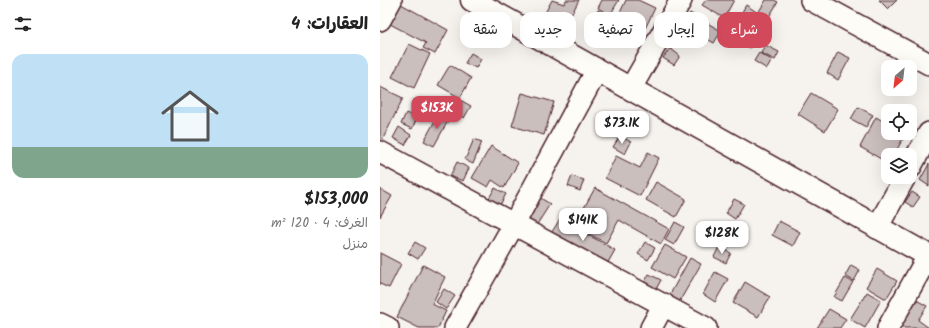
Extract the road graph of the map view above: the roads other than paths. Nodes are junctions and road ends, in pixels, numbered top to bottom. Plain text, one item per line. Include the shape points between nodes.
1 (391, 0) edge
2 (472, 0) edge
3 (681, 0) edge
4 (811, 0) edge
5 (380, 20) edge
6 (929, 64) edge
7 (597, 70) junction
8 (631, 88) junction
9 (929, 133) edge
10 (380, 152) edge
11 (917, 155) edge
12 (901, 184) edge
13 (514, 224) junction
14 (877, 228) junction
15 (928, 256) edge
16 (664, 304) junction
17 (380, 324) edge
18 (388, 328) edge
19 (455, 328) edge
20 (651, 328) edge
21 (706, 328) edge
22 (888, 328) edge

1 - 5 street
2 - 7 street
3 - 8 street
4 - 6 street
7 - 8 street
7 - 13 street
8 - 14 street
9 - 11 street
10 - 13 street
12 - 14 street
13 - 16 street
13 - 19 street
14 - 15 street
15 - 22 street
16 - 20 street
16 - 21 street
17 - 18 street

